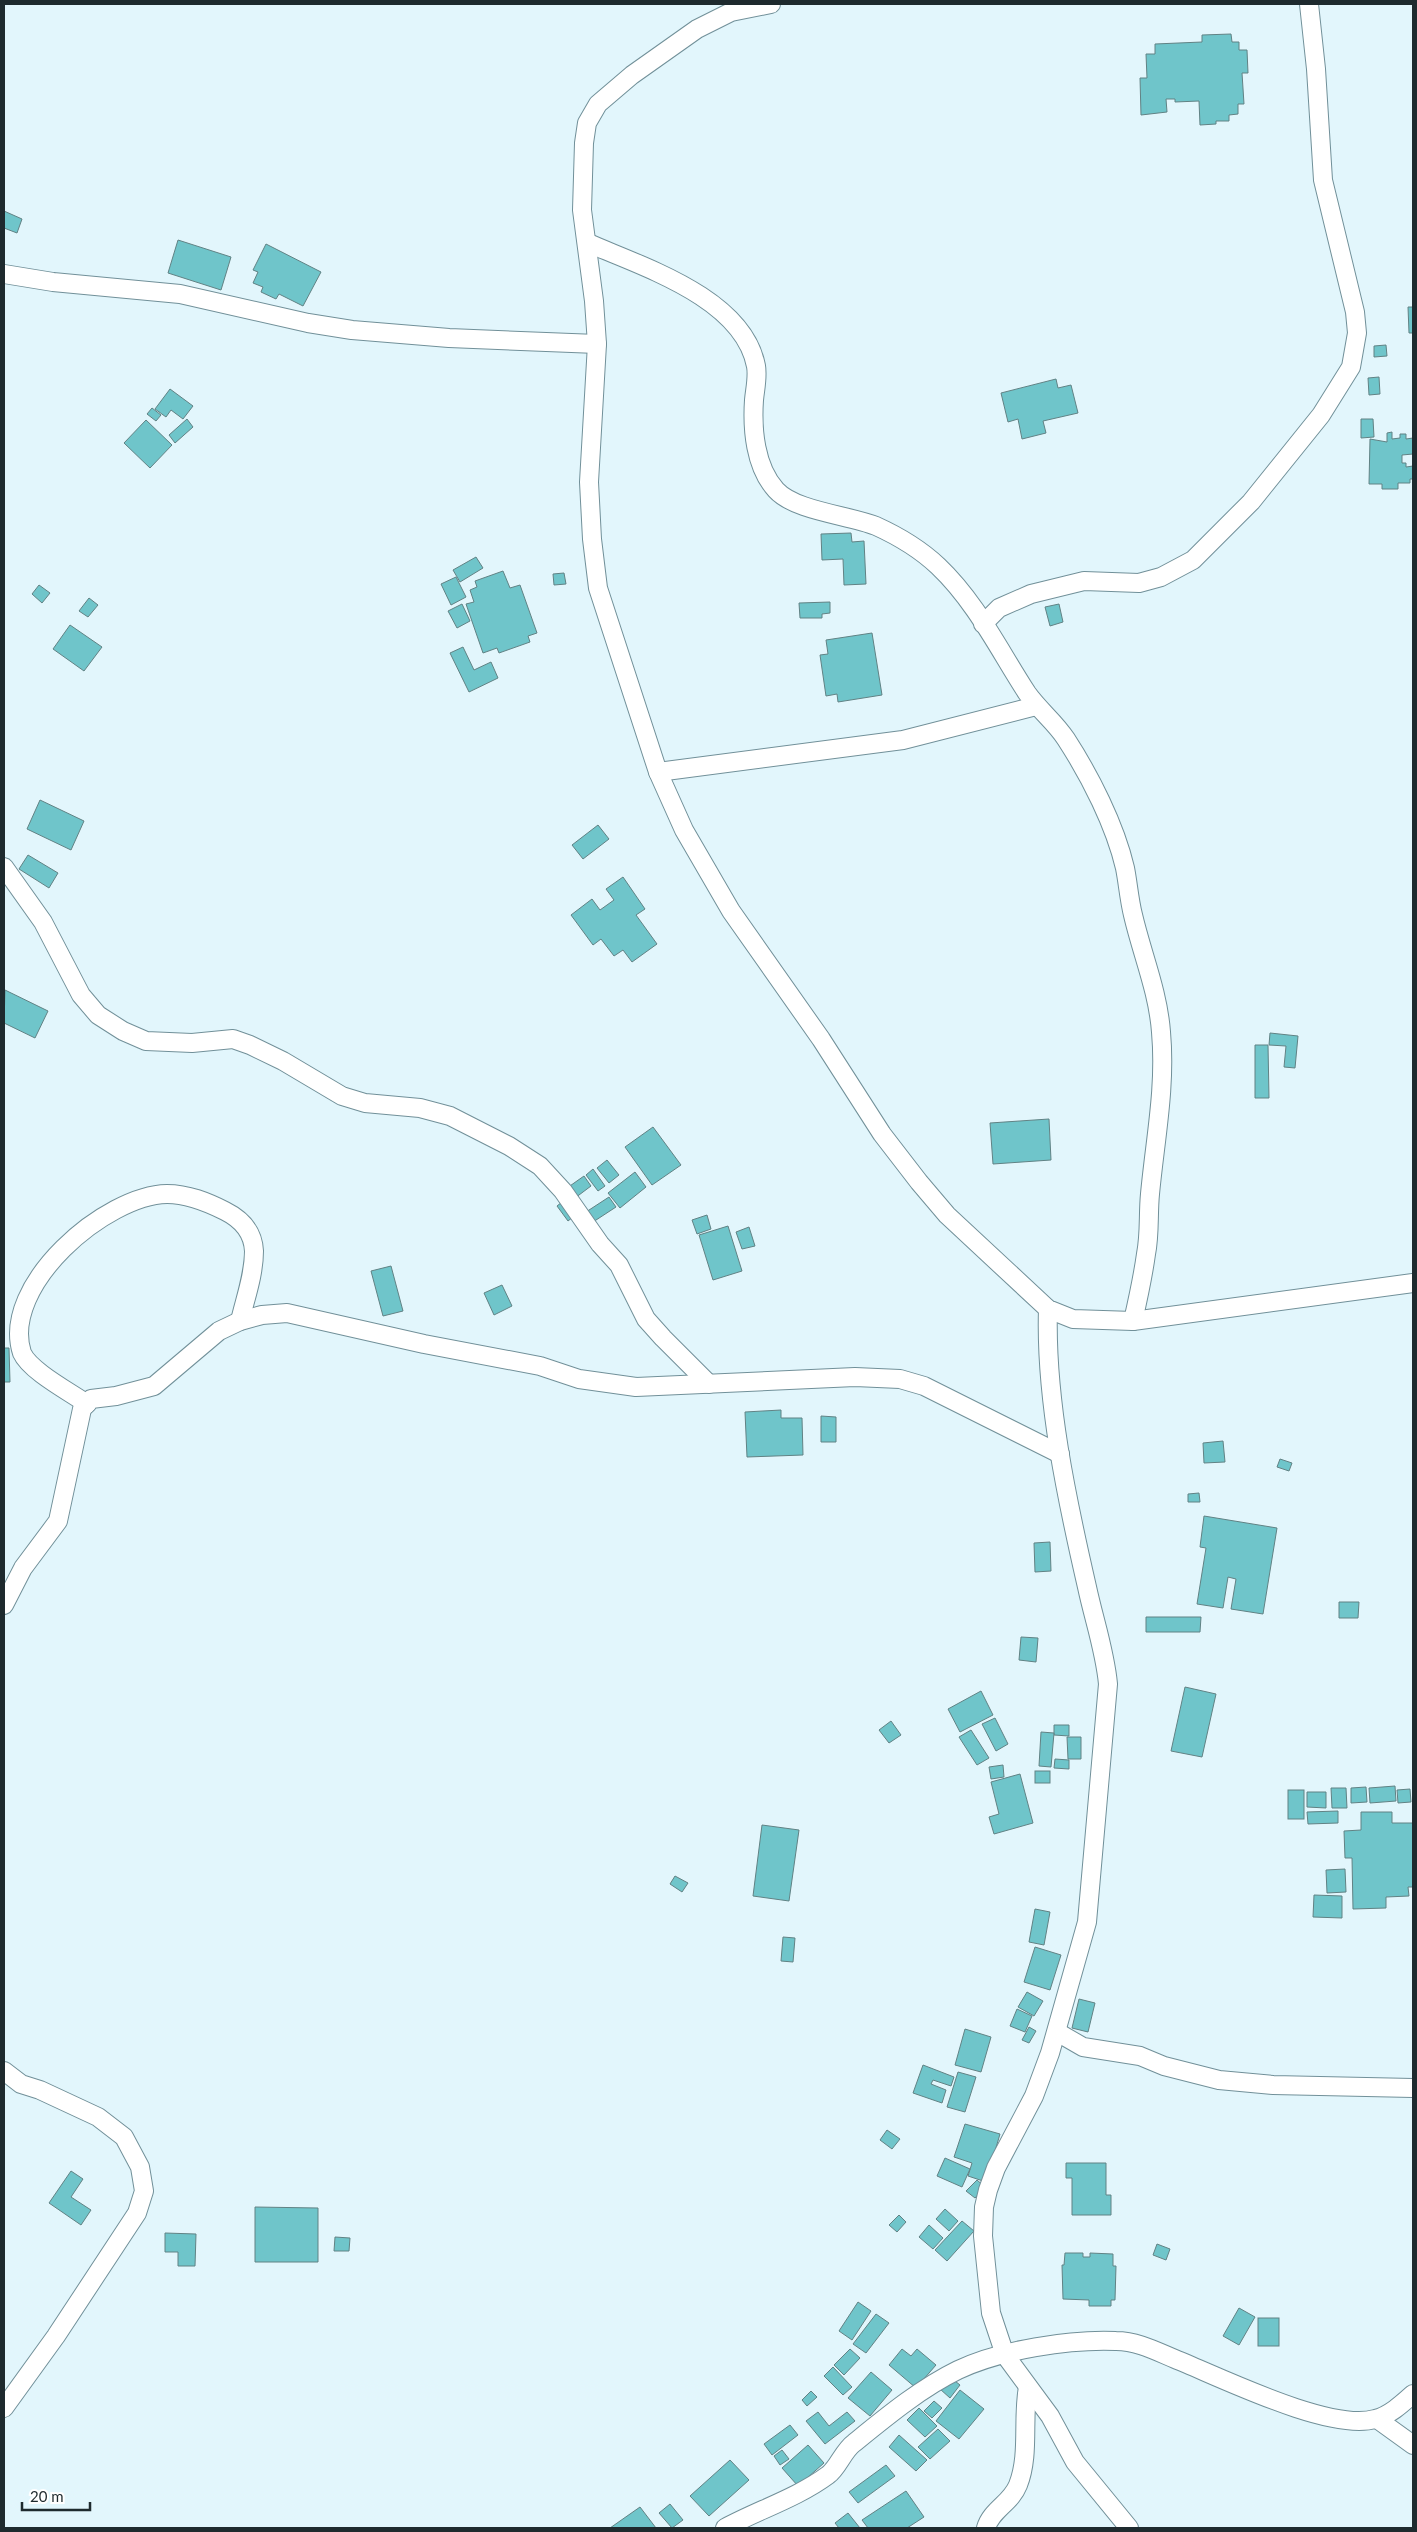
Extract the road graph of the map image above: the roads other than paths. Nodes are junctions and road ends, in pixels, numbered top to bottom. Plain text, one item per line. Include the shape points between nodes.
1 (765, 4) edge
2 (1309, 4) edge
3 (588, 243) junction
4 (4, 274) edge
5 (596, 344) junction
6 (983, 624) junction
7 (1036, 706) junction
8 (658, 772) junction
9 (4, 867) edge
10 (1413, 1283) edge
11 (1048, 1309) junction
12 (1133, 1320) junction
13 (240, 1321) junction
14 (709, 1384) junction
15 (87, 1404) junction
16 (1060, 1454) junction
17 (4, 1605) edge
18 (1058, 2032) junction
19 (4, 2071) edge
20 (1413, 2088) edge
21 (1005, 2356) junction
22 (1028, 2387) junction
23 (1413, 2394) edge
24 (4, 2408) edge
25 (1377, 2419) junction
26 (1413, 2444) edge
27 (725, 2528) edge
28 (986, 2528) edge
29 (1129, 2528) edge

1 - 3 street via 731,12 697,29 632,75 598,104 587,123 584,143 582,210
2 - 6 street via 1323,180 1355,312 1357,333 1351,368 1321,415 1251,502 1193,560 1161,577 1139,583 1084,581 1031,594 998,608
3 - 5 street
3 - 6 street via 666,276 702,296 739,332 756,368 757,448 767,477 776,490 794,504 876,526 926,555 958,587
4 - 5 street via 180,294 352,330
5 - 8 street via 589,482 598,588
6 - 7 street
7 - 8 street via 903,740
7 - 12 street via 1065,737 1100,802 1117,842 1161,1029 1163,1066 1147,1252
8 - 11 street via 684,830 731,912 821,1039 882,1134 947,1215
9 - 14 street via 43,922 81,994 98,1015 123,1031 146,1041 192,1043 233,1039 283,1061 342,1096 365,1103 420,1108 450,1116 540,1166 563,1191 622,1270 646,1319
10 - 12 street
11 - 12 street via 1074,1319
11 - 16 street via 1047,1339
13 - 14 street via 262,1314 287,1313 540,1366 579,1379 636,1388
13 - 15 street via 219,1331 154,1386 91,1399
13 - 15 street via 254,1250 248,1229 235,1216 202,1199 167,1194 112,1209 60,1247 34,1276 18,1313 18,1340 22,1354 33,1366
14 - 16 street via 855,1377 907,1380
15 - 17 street via 82,1409 78,1425 58,1521 22,1568
16 - 18 street via 1108,1684 1086,1922
18 - 20 street via 1083,2047 1140,2056 1164,2066 1219,2080 1273,2085
18 - 21 street via 1034,2096 996,2168 984,2207 986,2280 991,2313
19 - 24 street via 21,2084 98,2117 124,2137 140,2167 144,2191 137,2213
21 - 22 street
21 - 25 street via 1068,2343 1135,2342 1308,2413 1347,2421
21 - 27 street via 949,2375 851,2445 831,2473 815,2484
22 - 28 street via 1019,2483 1010,2499 993,2514
22 - 29 street via 1050,2416 1075,2462
23 - 25 street
25 - 26 street

